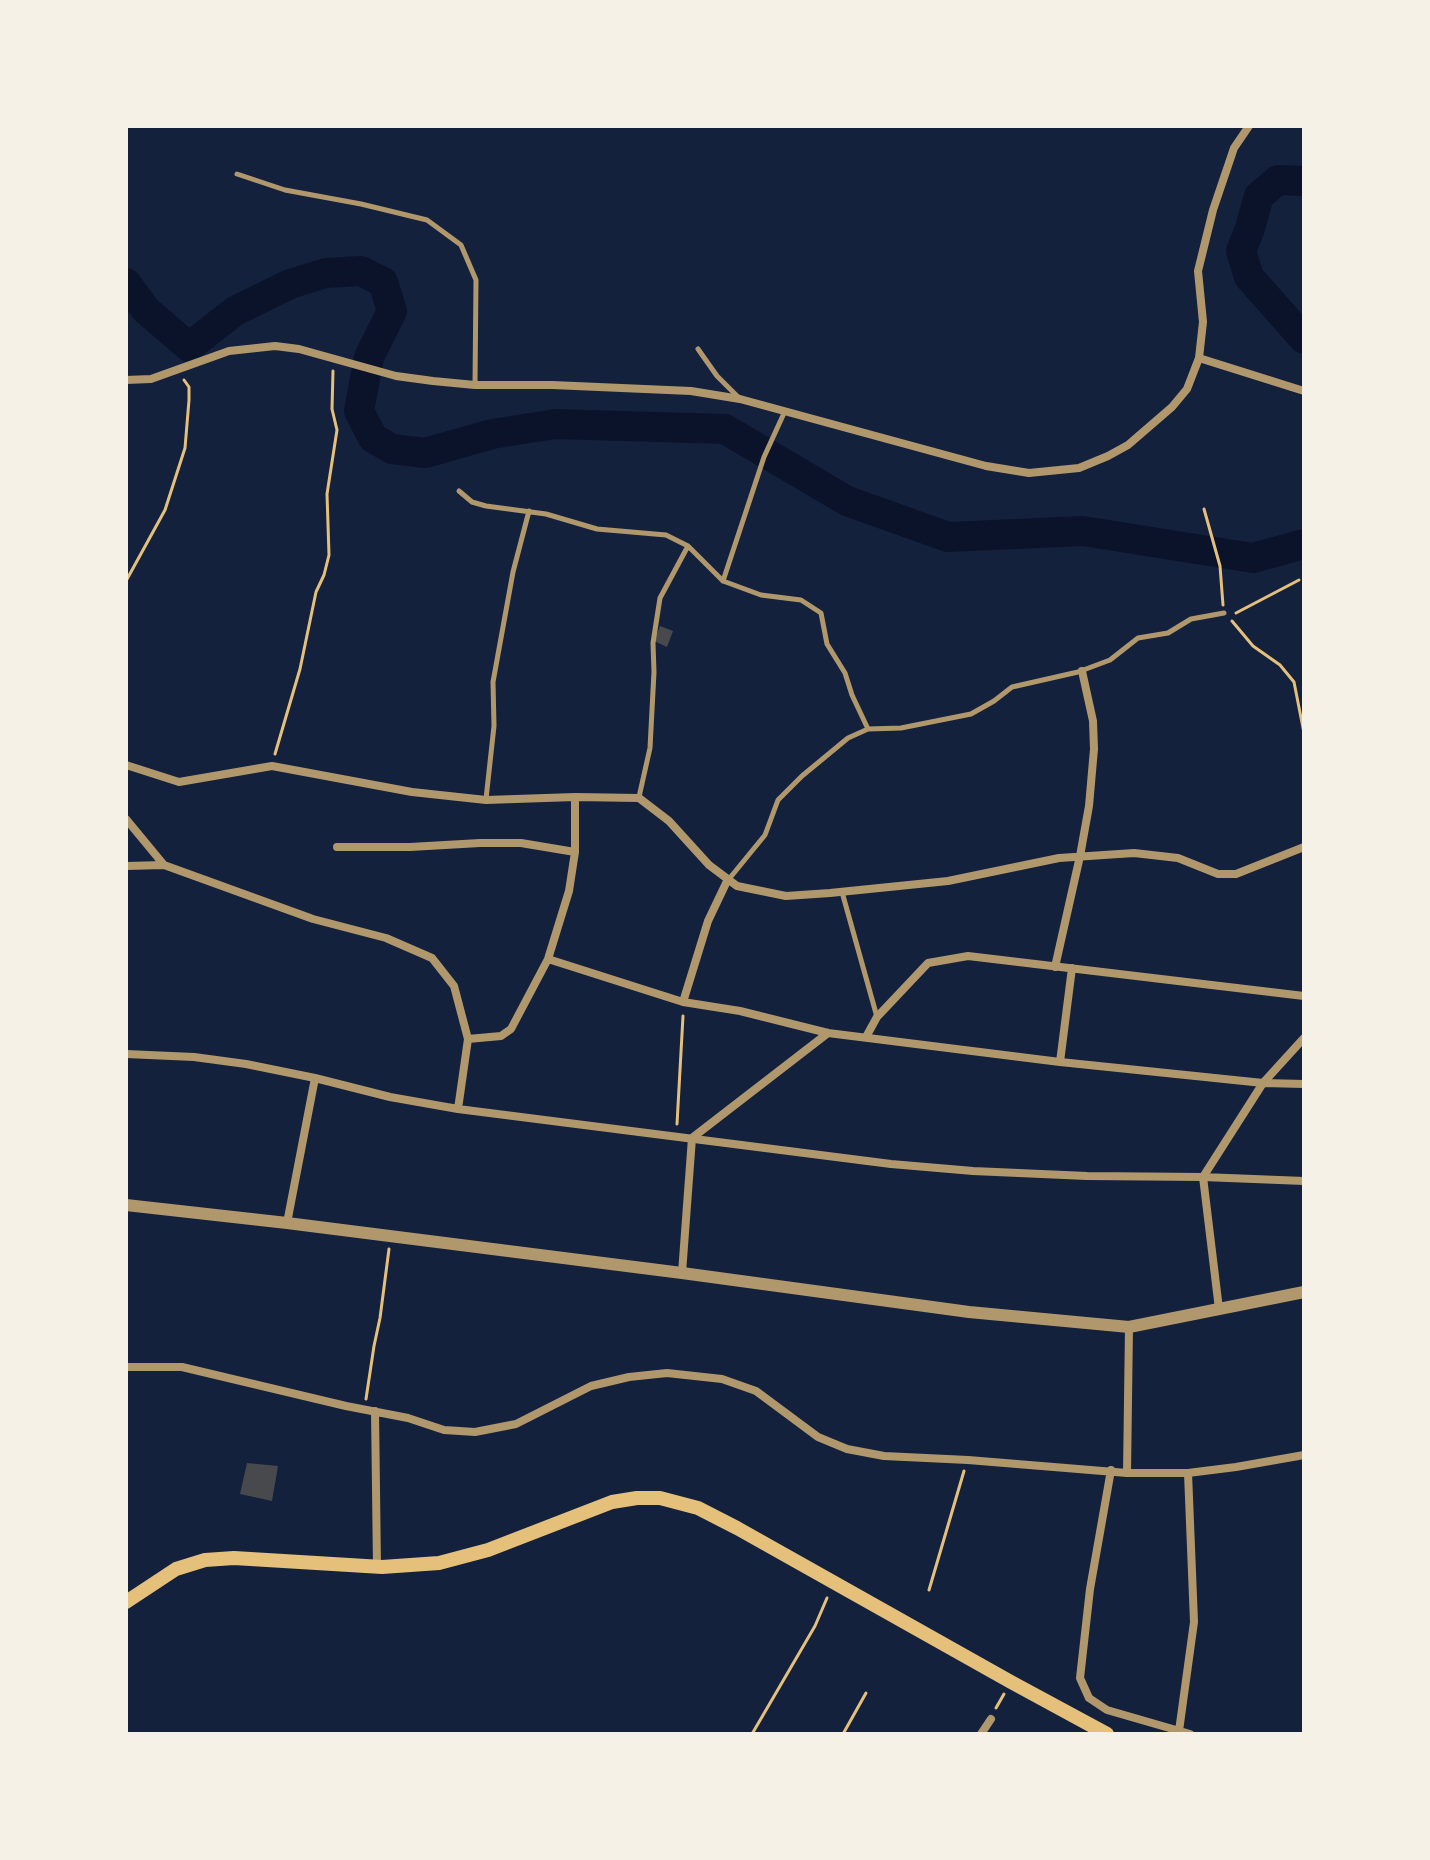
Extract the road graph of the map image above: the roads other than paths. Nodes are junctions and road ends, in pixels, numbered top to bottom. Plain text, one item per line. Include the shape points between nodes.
1 (1249, 126) edge
2 (237, 174) dead end
3 (698, 349) dead end
4 (1199, 358) junction
5 (126, 380) edge
6 (475, 385) junction
7 (1304, 391) edge
8 (740, 399) junction
9 (783, 414) junction
10 (459, 491) dead end
11 (529, 511) junction
12 (688, 546) junction
13 (723, 581) junction
14 (1224, 613) road end
15 (1082, 671) junction
16 (868, 729) junction
17 (126, 765) edge
18 (575, 797) junction
19 (639, 798) junction
20 (486, 800) junction
21 (126, 819) edge
22 (337, 847) dead end
23 (1301, 849) edge
24 (575, 852) junction
25 (1080, 856) junction
26 (164, 865) junction
27 (126, 866) edge
28 (728, 879) junction
29 (842, 892) junction
30 (548, 959) junction
31 (1055, 967) junction
32 (1072, 968) junction
33 (1304, 996) edge
34 (683, 1002) junction
35 (877, 1017) junction
36 (828, 1033) junction
37 (866, 1037) junction
38 (1304, 1038) edge
39 (468, 1039) junction
40 (126, 1054) edge
41 (1060, 1062) junction
42 (315, 1078) junction
43 (1263, 1083) junction
44 (1304, 1084) edge
45 (458, 1109) junction
46 (692, 1138) junction
47 (1203, 1177) junction
48 (1304, 1181) edge
49 (126, 1205) edge
50 (287, 1223) junction
51 (682, 1273) junction
52 (1304, 1292) edge
53 (1219, 1309) junction
54 (1129, 1327) junction
55 (126, 1367) edge
56 (375, 1411) junction
57 (1304, 1455) edge
58 (1111, 1470) junction
59 (1127, 1473) junction
60 (1188, 1473) junction
61 (377, 1567) junction
62 (126, 1602) edge
63 (991, 1719) road end
64 (1179, 1731) junction
65 (981, 1734) edge
66 (1107, 1734) edge
67 (1190, 1734) edge

1 - 4 street via 1234,148 1198,271 1203,322
2 - 6 lane via 285,190 427,220 461,245 476,280
3 - 8 lane
4 - 7 street
4 - 9 street via 1187,389 1172,407 1128,445 1079,468 1029,473 986,466
5 - 6 street via 151,379 229,351 275,346 396,376
6 - 8 street via 691,391
8 - 9 street
9 - 13 lane
10 - 11 lane via 486,506
11 - 12 lane via 597,529 666,535
11 - 20 lane via 493,682
12 - 13 lane
12 - 19 lane via 660,598 650,748
13 - 16 lane via 761,595 801,600 821,613 827,644
14 - 15 lane via 1138,638 1110,660
15 - 16 lane via 1012,687 971,714
15 - 25 street via 1094,749
16 - 28 lane via 848,738 778,800 765,835
17 - 20 street via 179,782 272,766
18 - 19 street
18 - 20 street
18 - 24 street
19 - 28 street
21 - 26 street
22 - 24 street via 521,843
23 - 25 street via 1236,874 1218,874 1178,858 1134,853
24 - 30 street
25 - 29 street via 948,881
25 - 31 street
26 - 27 street
26 - 39 street via 432,958 454,986
28 - 29 street via 737,886 786,896
28 - 34 street via 708,921
29 - 35 lane
30 - 34 street
30 - 39 street via 511,1029 501,1036
31 - 32 street
31 - 35 street via 968,956 928,963
32 - 33 street
32 - 41 street
34 - 36 street
35 - 37 street
36 - 37 street
36 - 46 street
37 - 41 street
38 - 43 street
39 - 45 street
40 - 42 street via 194,1057
41 - 43 street
42 - 45 street
42 - 50 street
43 - 44 street
43 - 47 street
45 - 46 street
46 - 47 street via 973,1171
46 - 51 street
47 - 48 street
47 - 53 street
49 - 50 street
50 - 51 street
51 - 54 street via 969,1312
52 - 53 street
53 - 54 street
54 - 59 street
55 - 56 street via 182,1367
56 - 58 street via 444,1430 475,1432 516,1424 591,1386 667,1373 722,1379 756,1391 818,1437 847,1449 884,1456
56 - 61 street
57 - 60 street
58 - 59 street
58 - 64 street via 1080,1678 1089,1698 1107,1710
59 - 60 street
60 - 64 street via 1194,1622
61 - 62 main road via 205,1560 176,1569
61 - 66 main road via 460,1558 612,1502 673,1500 698,1508
63 - 65 street
64 - 67 street

